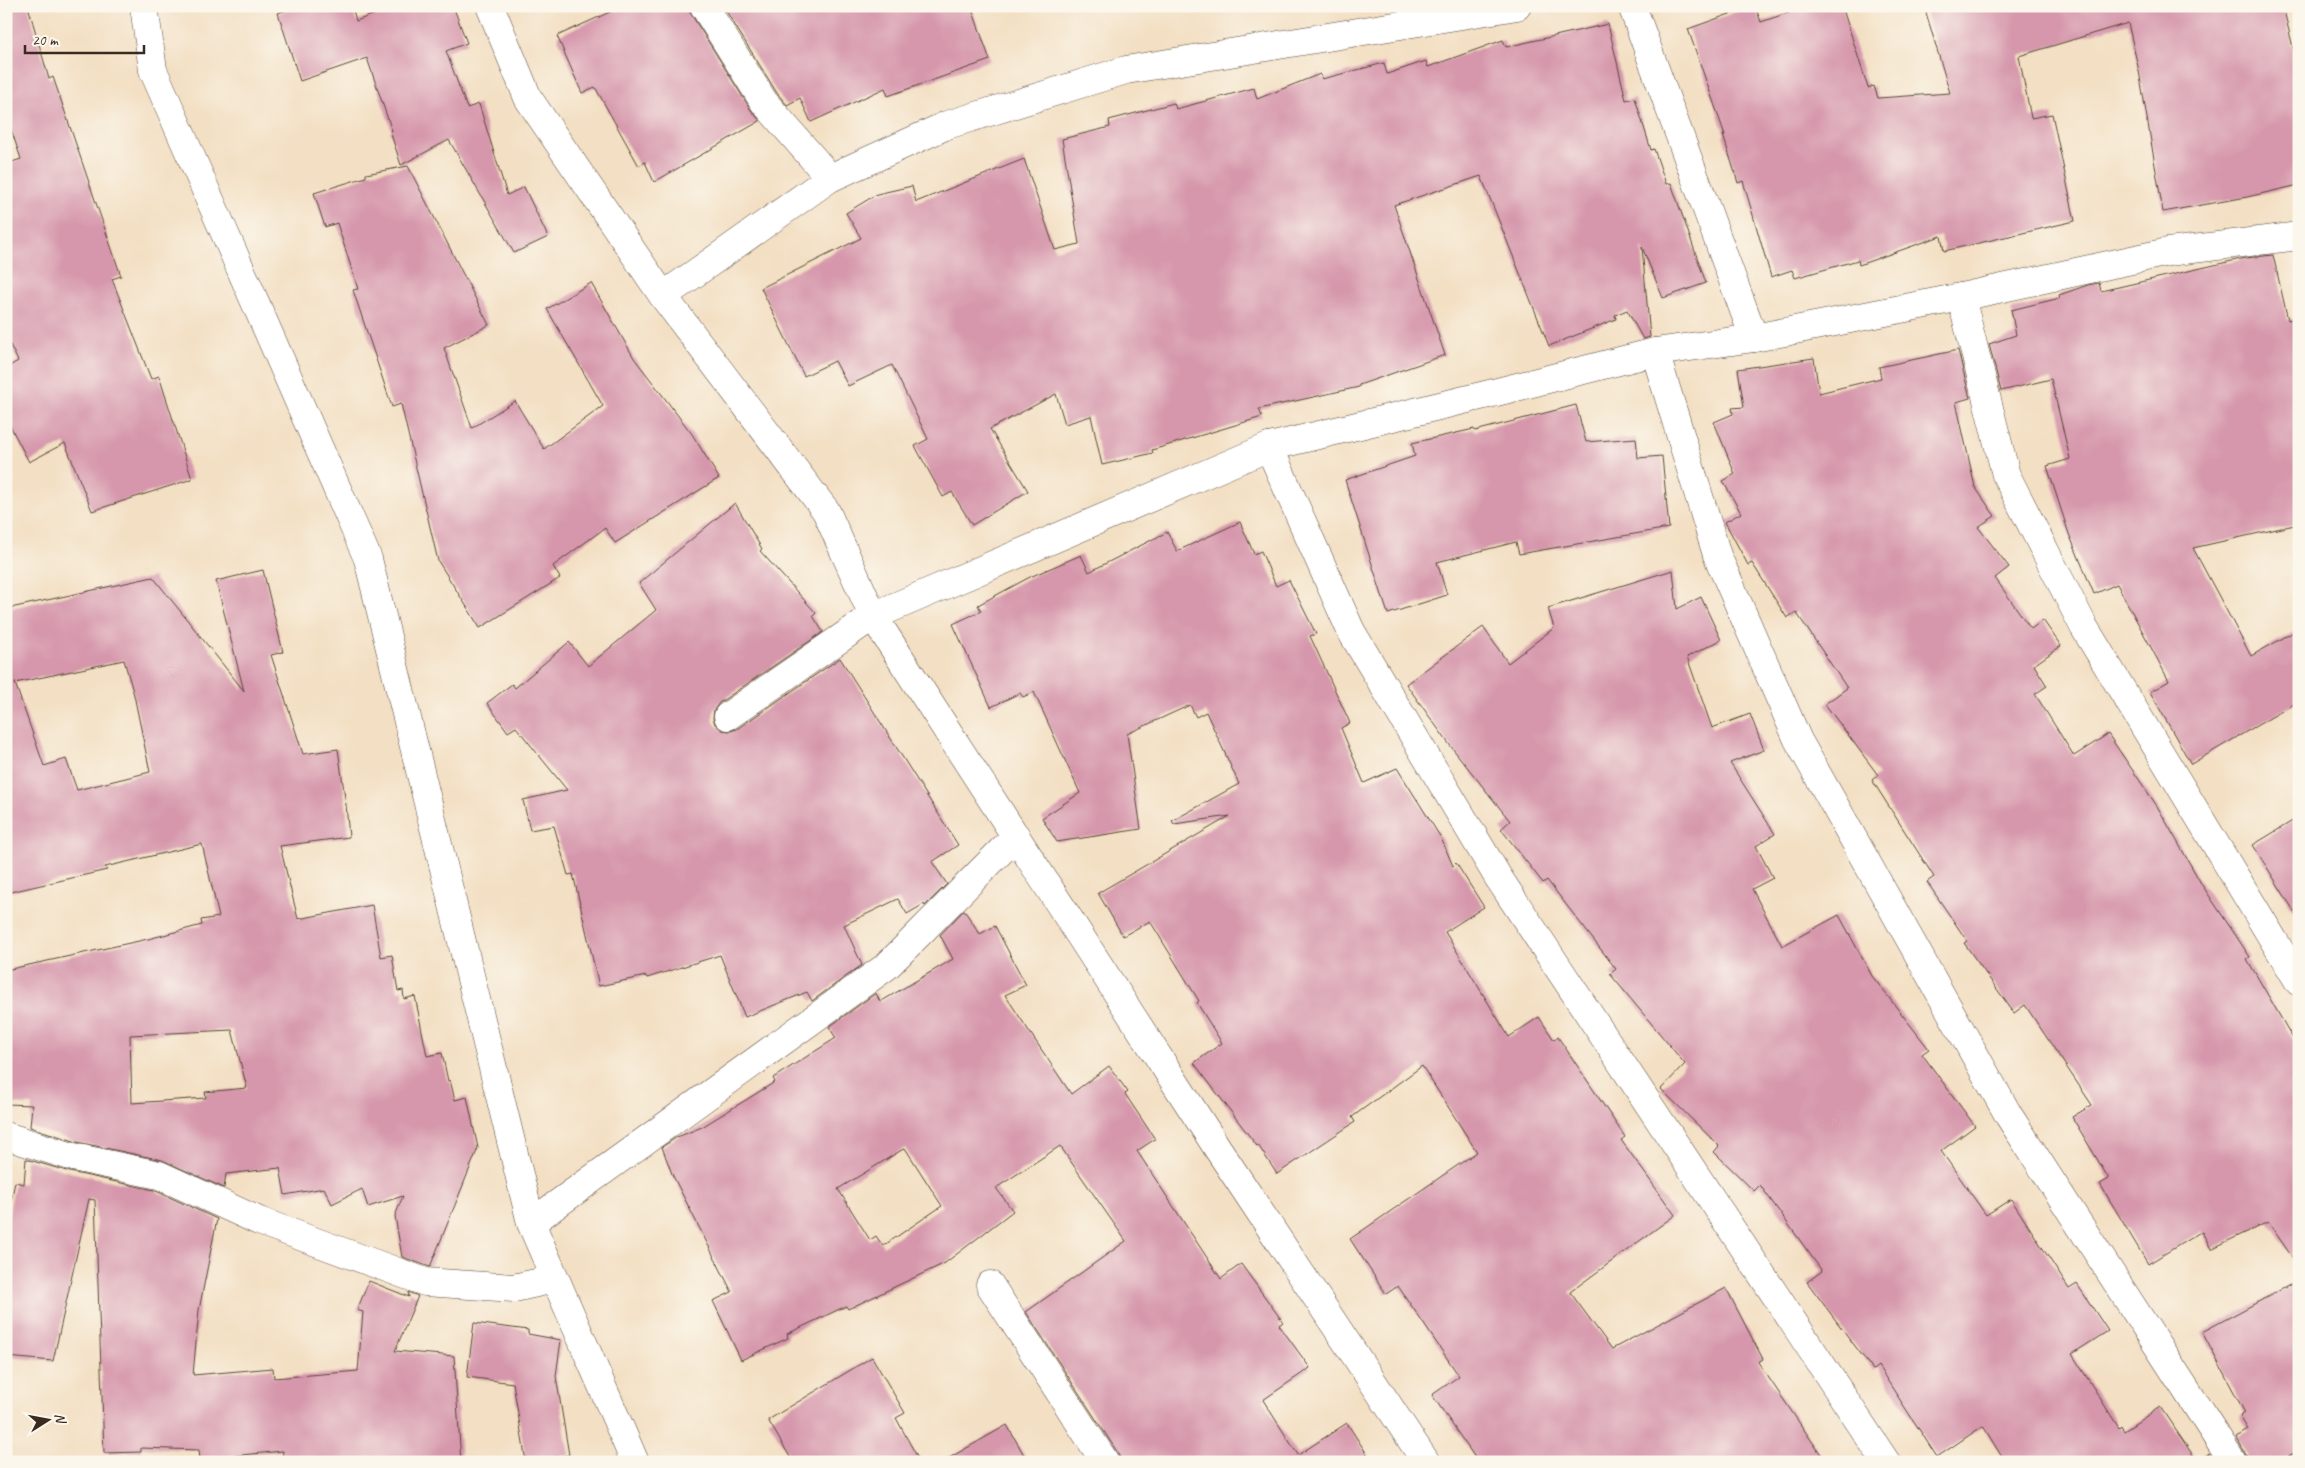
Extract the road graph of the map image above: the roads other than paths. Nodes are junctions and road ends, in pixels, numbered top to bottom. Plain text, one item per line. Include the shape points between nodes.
1 (144, 6) edge
2 (490, 6) edge
3 (704, 6) edge
4 (1517, 6) edge
5 (1632, 6) edge
6 (830, 178) junction
7 (2299, 236) edge
8 (663, 296) junction
9 (1961, 298) junction
10 (1754, 338) junction
11 (1655, 352) junction
12 (1269, 447) junction
13 (873, 616) junction
14 (728, 716) dead end
15 (1016, 836) junction
16 (2299, 982) edge
17 (6, 1136) edge
18 (531, 1223) junction
19 (554, 1279) junction
20 (990, 1285) dead end
21 (635, 1462) edge
22 (1104, 1462) edge
23 (1426, 1462) edge
24 (1886, 1462) edge
25 (2232, 1462) edge

1 - 18 street via 154,70 368,559
2 - 8 street via 528,98
3 - 6 street via 764,102
4 - 6 street via 1126,70 947,125
5 - 10 street
6 - 8 street
7 - 9 street via 2168,252
8 - 13 street via 826,511
9 - 10 street
9 - 16 street via 2006,475 2084,627
10 - 11 street
11 - 12 street
11 - 25 street via 1717,555 1798,740 2009,1116
12 - 13 street
12 - 24 street via 1351,631 1498,877
13 - 14 street
13 - 15 street
15 - 18 street via 888,966
15 - 23 street via 1218,1149
17 - 19 street via 73,1157 159,1176 259,1221 425,1282 514,1288
18 - 19 street
19 - 21 street
20 - 22 street

